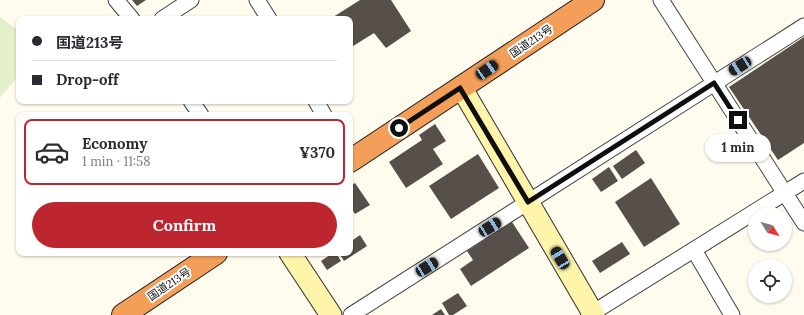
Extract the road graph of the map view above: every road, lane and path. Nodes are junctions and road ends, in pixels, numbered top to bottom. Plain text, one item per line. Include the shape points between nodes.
1 (116, 0) edge
2 (191, 0) edge
3 (257, 0) edge
4 (593, 0) edge
5 (661, 0) edge
6 (129, 16) edge
7 (167, 16) edge
8 (267, 16) edge
9 (804, 26) edge
10 (714, 83) junction
11 (460, 88) junction
12 (353, 159) edge
13 (804, 181) edge
14 (785, 194) junction
15 (528, 202) junction
16 (804, 223) edge
17 (694, 250) junction
18 (212, 256) edge
19 (292, 256) edge
20 (592, 314) edge
21 (123, 315) edge
22 (331, 315) edge
23 (351, 315) edge
24 (732, 315) edge

1 - 6 street
2 - 7 street
3 - 8 street
4 - 11 highway, 国道213号
5 - 10 street
9 - 10 street
10 - 14 street
10 - 15 street
11 - 12 highway, 国道213号
11 - 15 street
13 - 14 street
14 - 16 street
14 - 17 street
15 - 20 street
15 - 23 street
17 - 20 street
17 - 24 street
18 - 21 highway, 国道213号
19 - 22 street

